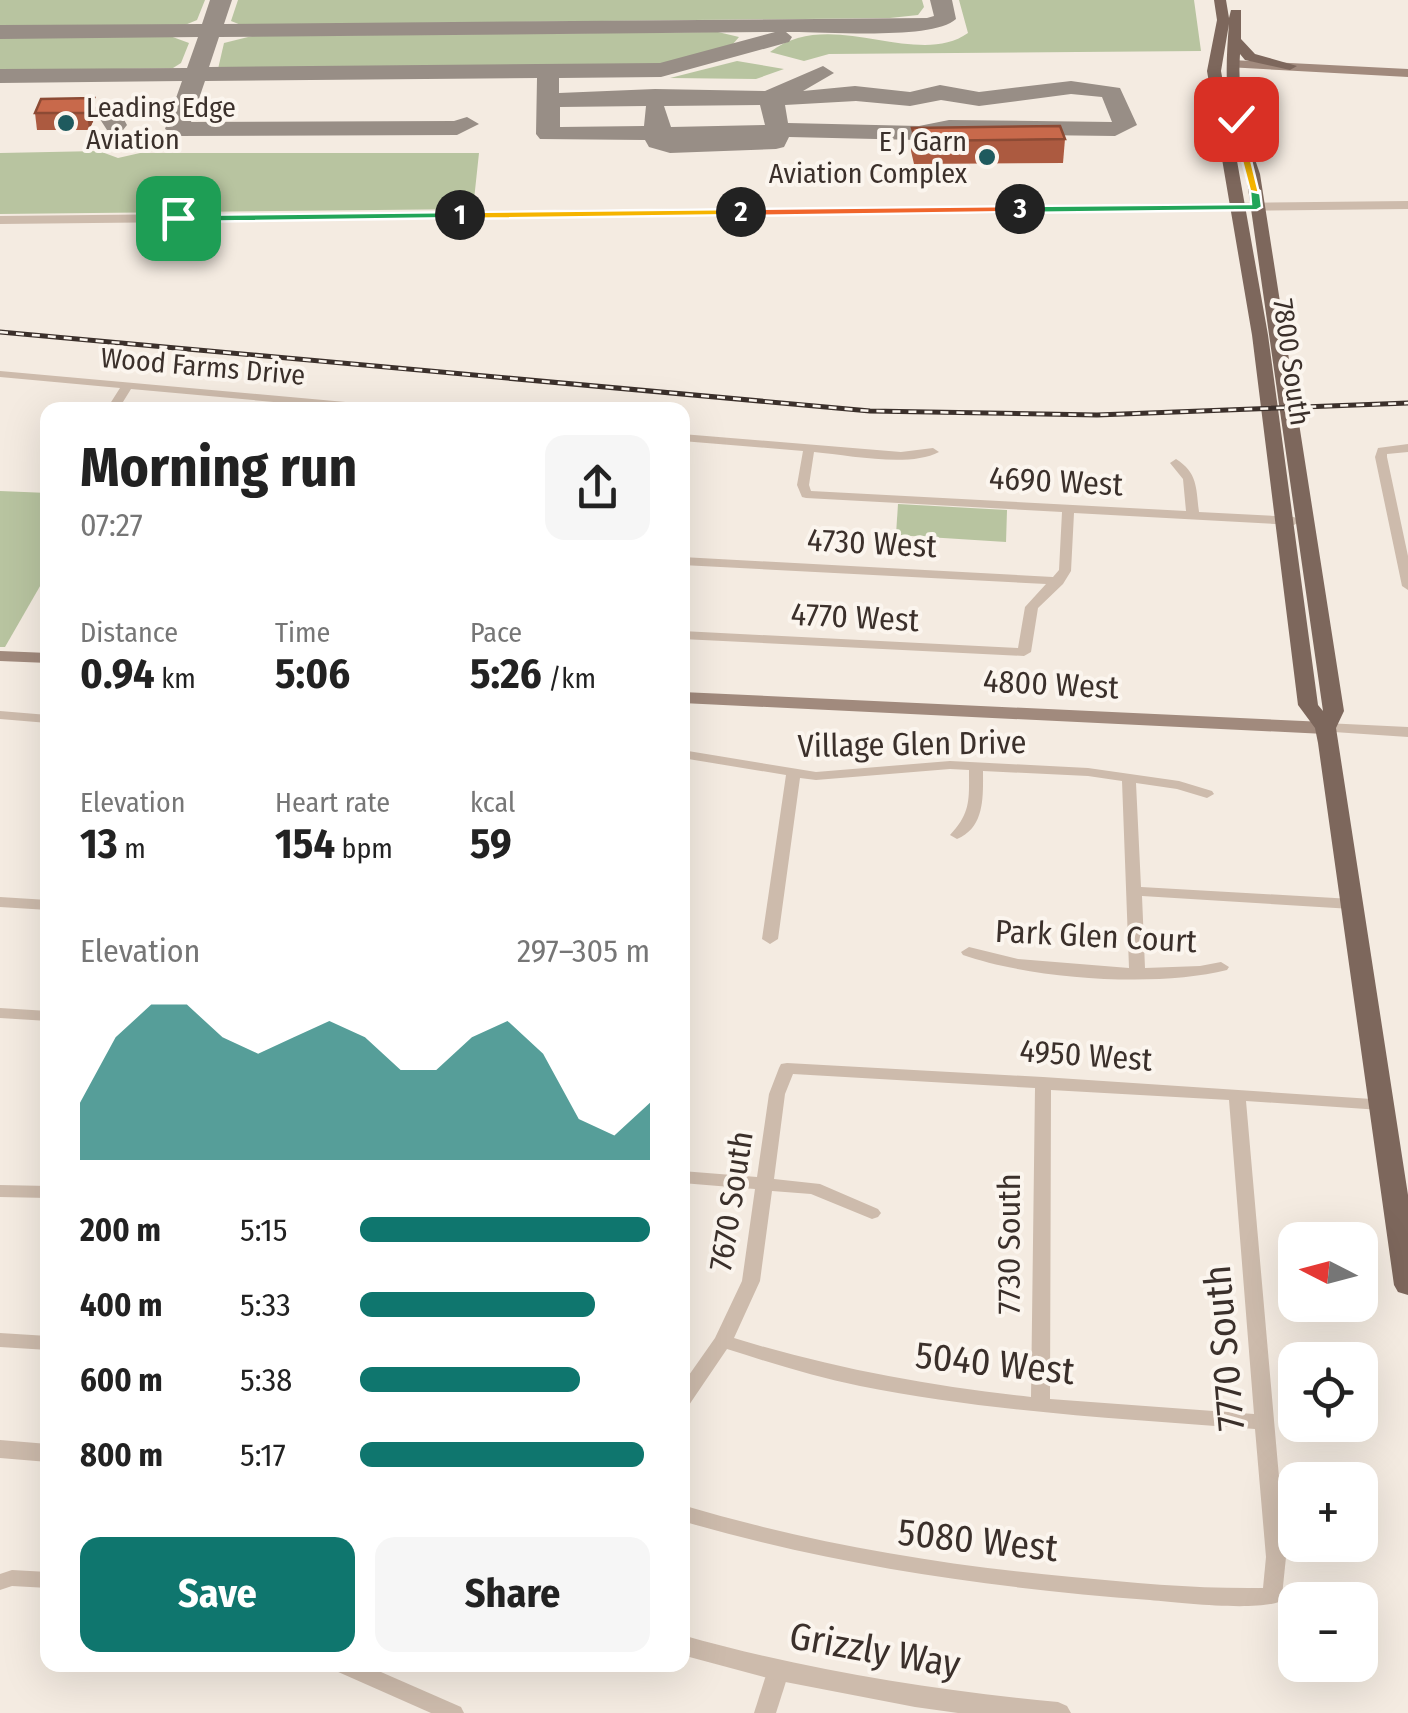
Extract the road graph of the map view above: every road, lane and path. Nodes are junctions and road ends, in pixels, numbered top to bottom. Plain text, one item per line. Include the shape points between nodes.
1 (1220, 0) edge
2 (1234, 0) edge
3 (1221, 30) junction
4 (1235, 40) junction
5 (1231, 64) junction
6 (1290, 66) junction
7 (1408, 73) edge
8 (1408, 205) edge
9 (1248, 207) junction
10 (0, 220) edge
11 (0, 374) edge
12 (128, 384) junction
13 (117, 402) edge
14 (316, 402) edge
15 (690, 439) edge
16 (810, 448) junction
17 (1408, 448) edge
18 (933, 452) dead end
19 (1176, 463) dead end
20 (1068, 510) junction
21 (1193, 516) junction
22 (1401, 517) edge
23 (1292, 521) junction
24 (690, 561) edge
25 (1058, 580) junction
26 (1408, 586) edge
27 (690, 635) edge
28 (0, 656) edge
29 (40, 658) edge
30 (690, 696) edge
31 (0, 714) edge
32 (40, 718) edge
33 (1325, 728) junction
34 (1408, 732) edge
35 (690, 756) edge
36 (976, 766) junction
37 (793, 775) junction
38 (1130, 778) junction
39 (1208, 794) dead end
40 (957, 835) dead end
41 (1134, 891) junction
42 (0, 902) edge
43 (1352, 904) junction
44 (40, 905) edge
45 (770, 939) dead end
46 (969, 952) dead end
47 (1221, 967) dead end
48 (1137, 972) junction
49 (0, 1013) edge
50 (40, 1016) edge
51 (788, 1068) joint
52 (1042, 1082) junction
53 (1238, 1095) junction
54 (1382, 1104) junction
55 (690, 1177) edge
56 (766, 1182) junction
57 (0, 1191) edge
58 (40, 1192) edge
59 (872, 1213) dead end
60 (1408, 1285) edge
61 (0, 1340) edge
62 (723, 1341) junction
63 (40, 1342) edge
64 (690, 1388) edge
65 (1040, 1405) junction
66 (1265, 1422) junction
67 (0, 1449) edge
68 (40, 1452) edge
69 (690, 1515) edge
70 (40, 1580) edge
71 (0, 1582) edge
72 (1272, 1596) joint
73 (690, 1647) edge
74 (358, 1672) edge
75 (778, 1672) junction
76 (1016, 1711) edge
77 (453, 1713) edge
78 (765, 1713) edge
79 (1058, 1713) edge

1 - 3 main road, 7800 South
2 - 4 main road, 7800 South
3 - 5 main road via 1223,60
3 - 9 main road, 7800 South via 1214,70 1220,126
4 - 5 main road, 7800 South
4 - 6 main road via 1250,58
5 - 6 main road
5 - 9 main road, 7800 South via 1236,119 1253,174
6 - 7 main road
8 - 9 street
9 - 10 street
9 - 23 main road, 7800 South via 1262,354
11 - 12 street, Wood Farms Drive
12 - 13 street
12 - 14 street, Wood Farms Drive
15 - 16 street
16 - 18 street via 901,456
16 - 20 street, 4690 West via 806,494
17 - 22 street via 1382,451
19 - 21 street via 1189,478
20 - 21 street, 4690 West
20 - 25 street via 1066,563
21 - 23 street, 4690 West
22 - 26 street
23 - 33 main road, 7800 South via 1308,705
24 - 25 street, 4730 West
25 - 27 street, 4770 West via 1032,607 1024,652
28 - 29 main road
30 - 33 main road, 4800 West
31 - 32 street
33 - 34 street, 4800 West
33 - 43 main road, 7800 South
35 - 37 street, Village Glen Drive
36 - 37 street, Village Glen Drive
36 - 38 street, Village Glen Drive
36 - 40 street via 974,817
37 - 45 street
38 - 39 street, Village Glen Drive
38 - 41 street
41 - 43 street
41 - 48 street
42 - 44 street
43 - 54 main road, 7800 South
46 - 48 street, Park Glen Court via 1003,963
47 - 48 street, Park Glen Court via 1186,975
49 - 50 street
51 - 52 street, 4950 West
51 - 56 street, 7670 South via 777,1094
52 - 53 street, 4950 West
52 - 65 street, 7730 South
53 - 54 street, 4950 West
53 - 66 street, 7770 South
54 - 60 main road, 7800 South
55 - 56 street
56 - 59 street via 832,1194
56 - 62 street, 7670 South via 750,1282
57 - 58 street
61 - 63 street
62 - 64 street, 7670 South
62 - 65 street, 5040 West via 874,1384
65 - 66 street, 5040 West
66 - 72 street, 7770 South via 1276,1557
67 - 68 street
69 - 72 street, 5080 West via 808,1548 955,1574 1218,1598
70 - 71 street
73 - 75 street, Grizzly Way
74 - 77 street
75 - 76 street, Grizzly Way
75 - 78 street
76 - 79 street, Grizzly Way

